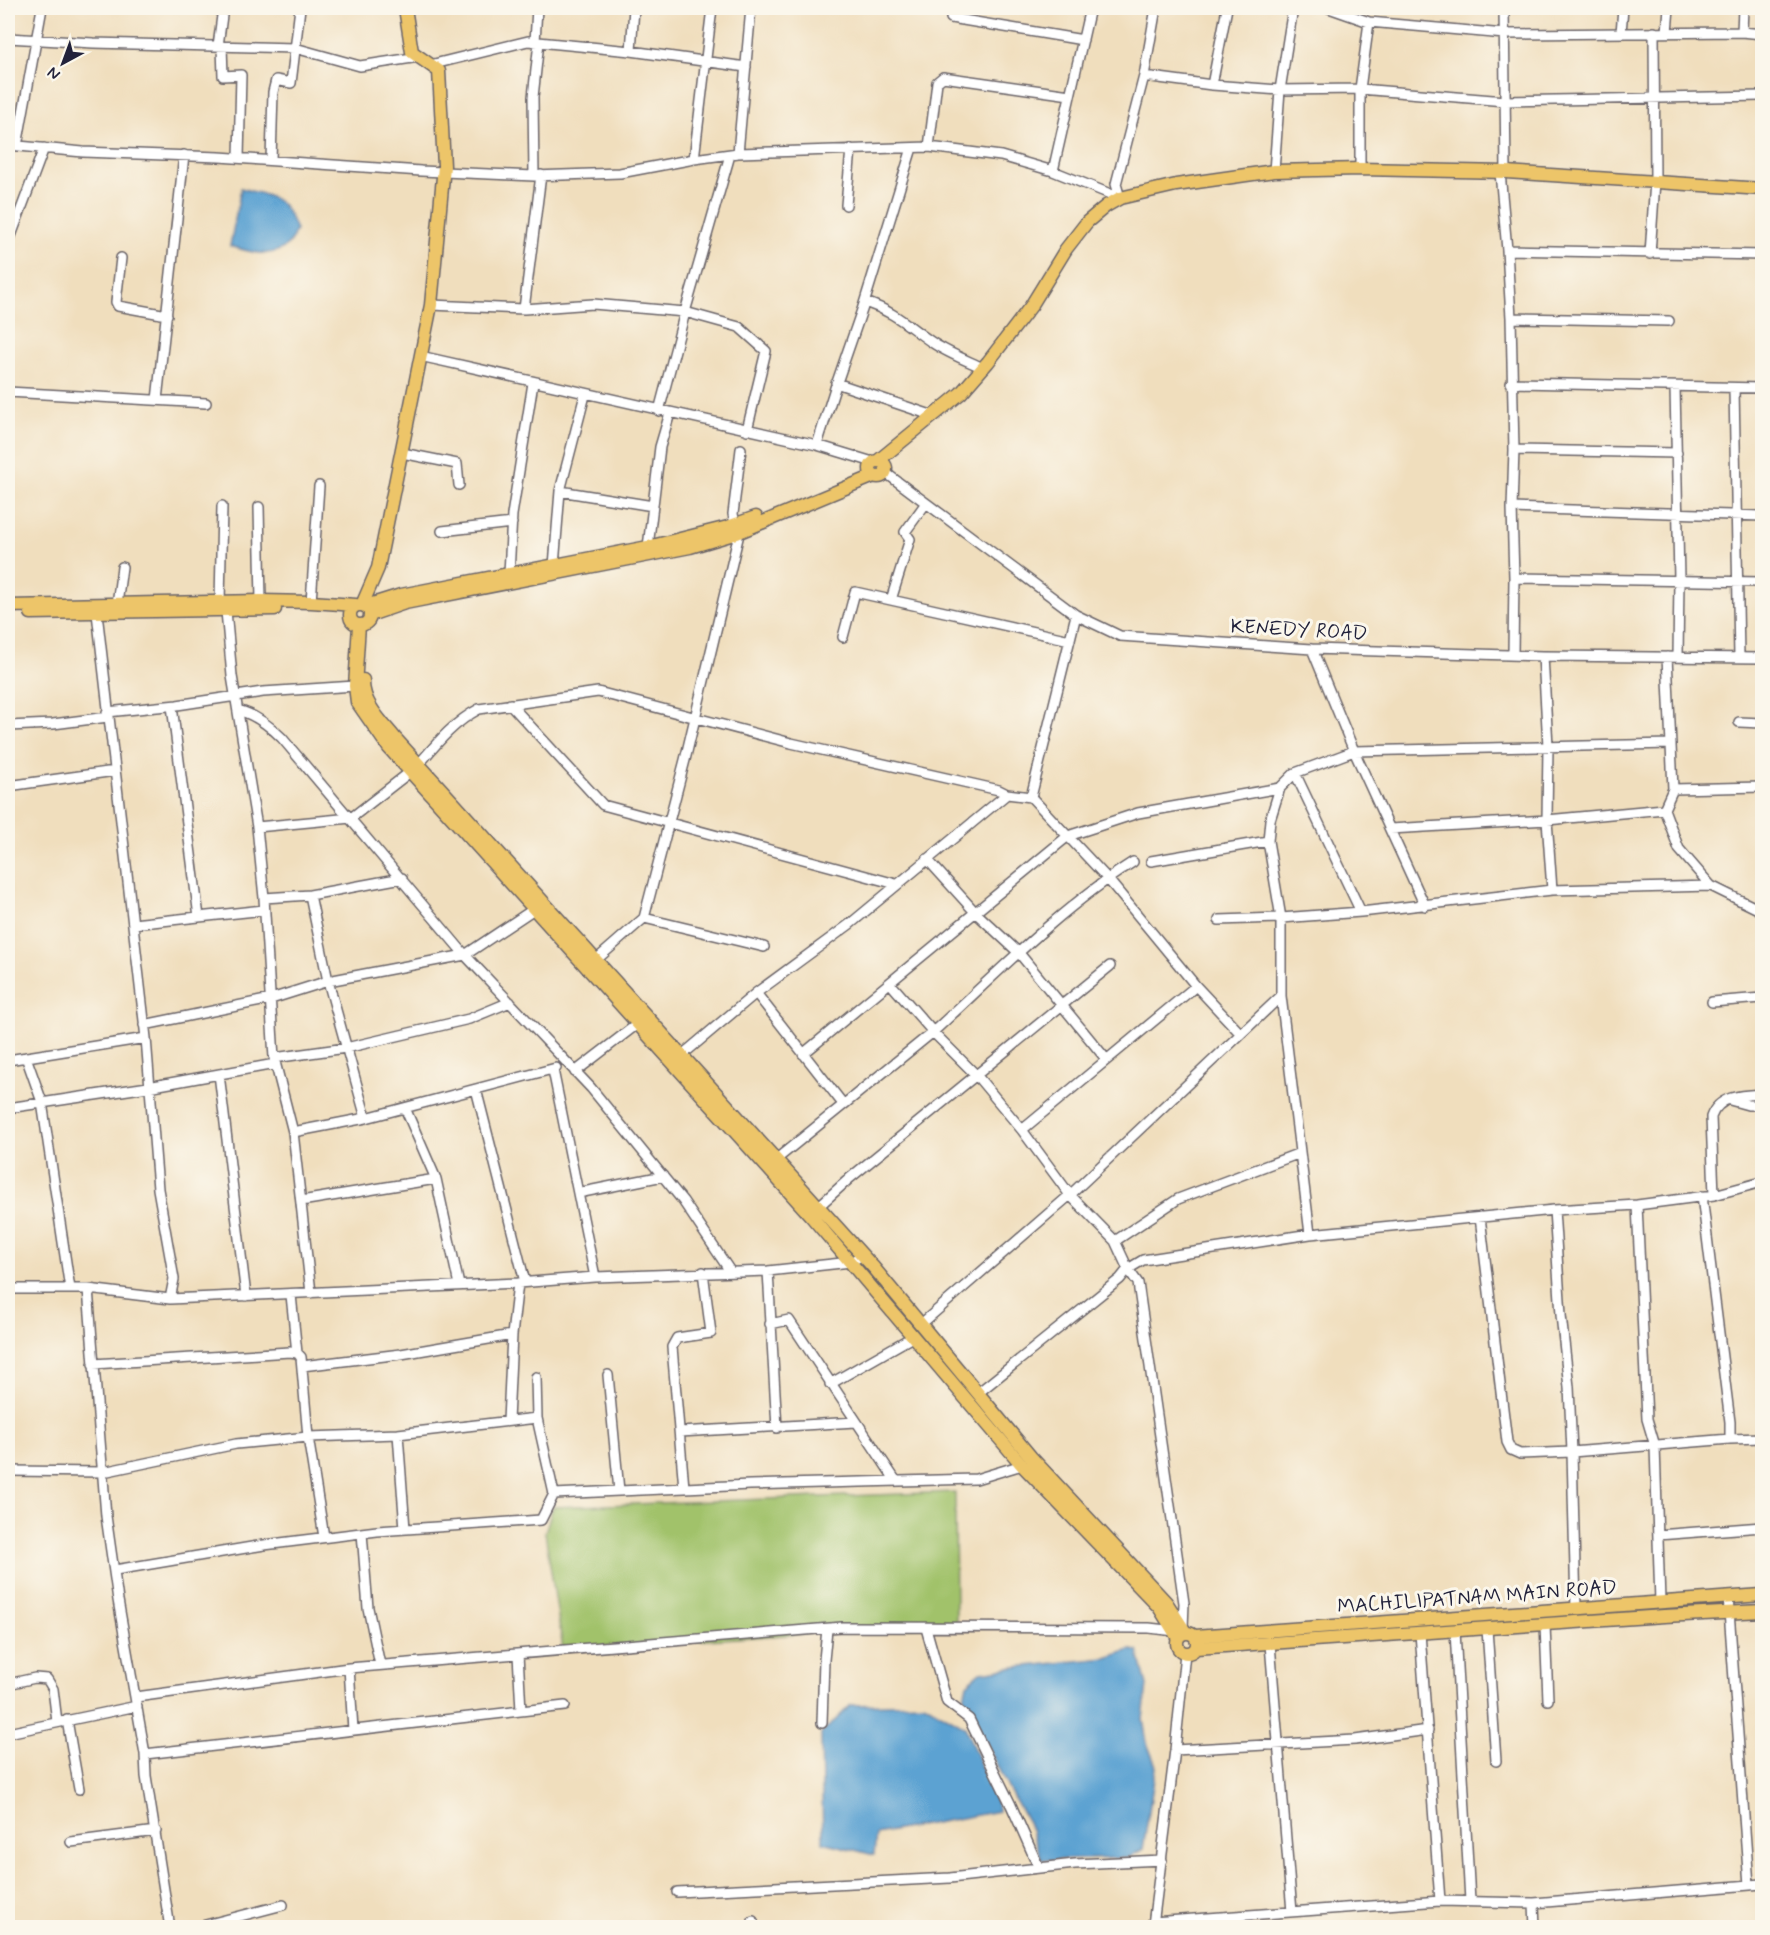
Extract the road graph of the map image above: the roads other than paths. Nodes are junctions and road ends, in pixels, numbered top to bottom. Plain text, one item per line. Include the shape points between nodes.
1 (42, 8) edge
2 (223, 8) edge
3 (300, 8) edge
4 (405, 8) edge
5 (537, 8) edge
6 (634, 8) edge
7 (712, 8) edge
8 (751, 8) edge
9 (1090, 8) edge
10 (1156, 8) edge
11 (1227, 8) edge
12 (1293, 8) edge
13 (1329, 8) edge
14 (1504, 8) edge
15 (1623, 8) edge
16 (1669, 8) edge
17 (1743, 8) edge
18 (951, 18) dead end
19 (1369, 22) junction
20 (1654, 32) junction
21 (1667, 32) junction
22 (1742, 32) junction
23 (1621, 33) junction
24 (1505, 34) junction
25 (1762, 34) edge
26 (8, 38) edge
27 (36, 39) junction
28 (1083, 39) junction
29 (537, 42) junction
30 (220, 46) junction
31 (295, 48) junction
32 (631, 51) junction
33 (425, 61) junction
34 (705, 63) junction
35 (746, 67) junction
36 (1144, 76) junction
37 (1212, 85) junction
38 (1360, 89) junction
39 (1280, 90) junction
40 (1070, 94) junction
41 (1762, 96) edge
42 (1655, 98) junction
43 (1505, 101) junction
44 (12, 145) edge
45 (929, 147) junction
46 (44, 148) junction
47 (912, 148) junction
48 (850, 149) junction
49 (734, 154) junction
50 (184, 155) junction
51 (240, 158) junction
52 (694, 159) junction
53 (271, 160) junction
54 (1360, 169) junction
55 (443, 171) junction
56 (1053, 171) junction
57 (1274, 171) junction
58 (1503, 172) junction
59 (537, 176) junction
60 (1655, 181) junction
61 (1762, 189) edge
62 (1120, 198) junction
63 (846, 205) dead end
64 (8, 244) edge
65 (1507, 250) junction
66 (1650, 254) junction
67 (1762, 255) edge
68 (121, 258) dead end
69 (865, 302) junction
70 (431, 305) junction
71 (524, 309) junction
72 (685, 312) junction
73 (167, 315) junction
74 (1511, 318) junction
75 (1669, 321) dead end
76 (420, 356) junction
77 (983, 369) junction
78 (533, 383) junction
79 (836, 383) junction
80 (1511, 383) junction
81 (1676, 387) junction
82 (1734, 388) junction
83 (1762, 388) edge
84 (8, 392) edge
85 (585, 395) junction
86 (157, 400) junction
87 (206, 403) dead end
88 (659, 411) junction
89 (670, 413) junction
90 (934, 416) junction
91 (747, 430) junction
92 (817, 446) junction
93 (741, 449) dead end
94 (1514, 450) junction
95 (402, 453) junction
96 (1677, 453) junction
97 (876, 468) junction
98 (459, 485) dead end
99 (319, 486) dead end
100 (560, 491) junction
101 (926, 502) junction
102 (222, 506) dead end
103 (653, 506) junction
104 (259, 507) dead end
105 (1512, 508) junction
106 (1678, 513) junction
107 (1736, 516) junction
108 (1762, 516) edge
109 (512, 523) junction
110 (736, 529) junction
111 (442, 531) dead end
112 (648, 547) junction
113 (554, 566) junction
114 (122, 567) dead end
115 (509, 574) junction
116 (1514, 578) junction
117 (1679, 580) junction
118 (1737, 582) junction
119 (1762, 582) edge
120 (891, 600) junction
121 (261, 601) junction
122 (311, 602) junction
123 (117, 604) junction
124 (8, 606) edge
125 (223, 606) junction
126 (8, 613) edge
127 (97, 613) junction
128 (361, 613) junction
129 (1076, 615) junction
130 (843, 637) dead end
131 (1070, 640) junction
132 (1312, 649) junction
133 (1513, 654) junction
134 (1543, 656) junction
135 (1667, 657) junction
136 (1678, 657) junction
137 (1739, 657) junction
138 (1762, 658) edge
139 (355, 686) junction
140 (236, 695) junction
141 (510, 704) junction
142 (172, 706) junction
143 (238, 710) junction
144 (107, 715) junction
145 (695, 718) junction
146 (1739, 722) dead end
147 (1762, 723) edge
148 (8, 726) edge
149 (1671, 744) junction
150 (1548, 746) junction
151 (1354, 751) junction
152 (414, 768) junction
153 (115, 771) junction
154 (1295, 773) junction
155 (8, 786) edge
156 (1762, 787) edge
157 (1280, 788) junction
158 (1673, 789) junction
159 (1007, 794) junction
160 (1031, 797) junction
161 (1664, 809) junction
162 (351, 818) junction
163 (1547, 820) junction
164 (668, 822) junction
165 (257, 827) junction
166 (1390, 829) junction
167 (1068, 836) junction
168 (1268, 842) junction
169 (927, 859) junction
170 (1151, 861) dead end
171 (1133, 862) dead end
172 (402, 878) junction
173 (1107, 878) junction
174 (896, 884) junction
175 (1711, 886) junction
176 (1552, 890) junction
177 (310, 895) junction
178 (264, 898) junction
179 (1425, 906) junction
180 (534, 909) junction
181 (264, 910) junction
182 (1762, 911) edge
183 (975, 912) junction
184 (1361, 912) junction
185 (199, 916) junction
186 (644, 918) junction
187 (1281, 918) junction
188 (1219, 920) dead end
189 (133, 924) junction
190 (764, 947) dead end
191 (1019, 953) junction
192 (465, 955) junction
193 (596, 960) junction
194 (1110, 966) dead end
195 (328, 981) junction
196 (890, 982) junction
197 (1196, 986) junction
198 (756, 993) junction
199 (1281, 996) junction
200 (1762, 998) edge
201 (271, 999) junction
202 (510, 1002) junction
203 (1712, 1002) dead end
204 (1062, 1006) junction
205 (144, 1025) junction
206 (636, 1025) junction
207 (933, 1032) junction
208 (1240, 1033) junction
209 (146, 1038) junction
210 (346, 1048) junction
211 (803, 1054) junction
212 (681, 1056) junction
213 (27, 1057) junction
214 (1106, 1059) junction
215 (8, 1060) edge
216 (275, 1061) junction
217 (566, 1062) junction
218 (553, 1070) junction
219 (575, 1072) junction
220 (219, 1074) junction
221 (977, 1076) junction
222 (148, 1087) junction
223 (476, 1089) junction
224 (1762, 1094) edge
225 (1727, 1099) junction
226 (42, 1102) junction
227 (843, 1104) junction
228 (1762, 1105) edge
229 (8, 1108) edge
230 (405, 1108) junction
231 (366, 1118) junction
232 (1022, 1130) junction
233 (293, 1132) junction
234 (1300, 1154) junction
235 (777, 1160) junction
236 (765, 1165) junction
237 (663, 1176) junction
238 (436, 1179) junction
239 (1762, 1182) edge
240 (578, 1192) junction
241 (1071, 1195) junction
242 (1714, 1195) junction
243 (1702, 1196) junction
244 (301, 1201) junction
245 (1637, 1205) junction
246 (819, 1206) junction
247 (1554, 1210) junction
248 (1480, 1217) junction
249 (1310, 1234) junction
250 (1115, 1241) junction
251 (862, 1255) junction
252 (851, 1262) junction
253 (1128, 1269) junction
254 (730, 1270) junction
255 (768, 1271) junction
256 (703, 1272) junction
257 (595, 1277) junction
258 (521, 1283) junction
259 (459, 1285) junction
260 (8, 1289) edge
261 (70, 1289) junction
262 (88, 1289) junction
263 (312, 1293) junction
264 (291, 1295) junction
265 (246, 1296) junction
266 (170, 1299) junction
267 (770, 1324) junction
268 (917, 1330) junction
269 (512, 1335) junction
270 (297, 1353) junction
271 (93, 1364) junction
272 (302, 1366) junction
273 (608, 1375) dead end
274 (536, 1377) dead end
275 (830, 1384) junction
276 (978, 1394) junction
277 (537, 1418) junction
278 (508, 1420) junction
279 (856, 1422) junction
280 (777, 1428) junction
281 (680, 1432) junction
282 (398, 1434) junction
283 (308, 1437) junction
284 (1762, 1438) edge
285 (1730, 1439) junction
286 (1655, 1446) junction
287 (1572, 1452) junction
288 (1022, 1466) junction
289 (8, 1470) edge
290 (103, 1472) junction
291 (896, 1481) junction
292 (684, 1488) junction
293 (619, 1491) junction
294 (554, 1494) junction
295 (1762, 1527) edge
296 (405, 1529) junction
297 (362, 1533) junction
298 (1658, 1535) junction
299 (324, 1537) junction
300 (115, 1570) junction
301 (1762, 1595) edge
302 (1728, 1597) junction
303 (1660, 1602) junction
304 (1576, 1608) junction
305 (1762, 1611) edge
306 (1729, 1613) junction
307 (1350, 1625) junction
308 (1545, 1625) junction
309 (926, 1628) junction
310 (827, 1629) junction
311 (1487, 1629) junction
312 (1455, 1631) junction
313 (1420, 1633) junction
314 (1185, 1638) junction
315 (1351, 1638) junction
316 (1270, 1644) junction
317 (518, 1654) junction
318 (380, 1665) junction
319 (349, 1668) junction
320 (8, 1684) edge
321 (1548, 1700) dead end
322 (136, 1702) junction
323 (566, 1706) dead end
324 (521, 1711) junction
325 (62, 1721) junction
326 (822, 1723) dead end
327 (352, 1730) junction
328 (1428, 1730) junction
329 (8, 1733) edge
330 (1277, 1743) junction
331 (1175, 1750) junction
332 (145, 1754) junction
333 (1496, 1761) dead end
334 (79, 1789) dead end
335 (156, 1831) junction
336 (71, 1842) dead end
337 (1162, 1860) junction
338 (1039, 1868) junction
339 (1762, 1884) edge
340 (1749, 1885) junction
341 (677, 1892) dead end
342 (1440, 1901) junction
343 (1470, 1901) junction
344 (1534, 1903) junction
345 (283, 1905) dead end
346 (1292, 1912) junction
347 (1153, 1925) edge
348 (170, 1928) edge
349 (194, 1928) edge
350 (1534, 1928) edge

1 - 27 street
2 - 30 street
3 - 31 street
4 - 33 main road via 412,52
5 - 29 street
6 - 32 street
7 - 34 street
8 - 35 street
9 - 28 street
10 - 36 street
11 - 37 street
12 - 39 street
13 - 19 street
14 - 24 street
15 - 23 street
16 - 21 street
17 - 22 street
18 - 28 street
19 - 24 street
19 - 38 street
20 - 21 street
20 - 23 street
20 - 42 street
21 - 22 street
22 - 25 street
23 - 24 street
24 - 43 street
26 - 27 street
27 - 30 street
27 - 44 street
28 - 40 street
29 - 32 street
29 - 33 street
29 - 59 street via 533,97
30 - 31 street
30 - 51 street via 223,76 241,75
31 - 33 street via 360,66
31 - 53 street via 291,83 276,80 273,92
32 - 34 street
33 - 55 main road via 439,71
34 - 35 street
34 - 52 street
35 - 49 street
36 - 37 street
36 - 62 street via 1116,184
37 - 39 street
38 - 39 street
38 - 43 street
38 - 54 street
39 - 57 street
40 - 45 street via 943,77 938,81
40 - 56 street
41 - 42 street
42 - 43 street
42 - 60 street
43 - 58 street
44 - 46 street
45 - 47 street
45 - 56 street via 1001,156
46 - 50 street
46 - 64 street
47 - 48 street
47 - 69 street
48 - 49 street
48 - 63 street
49 - 52 street
49 - 72 street
50 - 51 street
50 - 73 street
51 - 53 street
52 - 59 street via 620,173
53 - 55 street
54 - 57 main road
54 - 58 main road
55 - 59 street
55 - 70 main road
56 - 62 street
57 - 62 main road via 1176,185
58 - 60 main road
58 - 65 street
59 - 71 street
60 - 61 main road
60 - 66 street
62 - 77 main road via 1087,222
65 - 66 street
65 - 74 street
66 - 67 street
68 - 73 street via 118,306
69 - 77 street via 890,311 938,346
69 - 79 street
70 - 71 street
70 - 76 main road
71 - 72 street via 593,304
72 - 88 street
72 - 91 street via 740,327 765,351
73 - 86 street
74 - 75 street
74 - 80 street
76 - 78 street, KENEDY ROAD
76 - 95 main road
77 - 90 main road
78 - 85 street, KENEDY ROAD
78 - 109 street
79 - 90 street
79 - 92 street
80 - 81 street
80 - 94 street
81 - 82 street
81 - 96 street
82 - 83 street
82 - 107 street
84 - 86 street
85 - 88 street, KENEDY ROAD
85 - 100 street
86 - 87 street
88 - 89 street, KENEDY ROAD
89 - 91 street, KENEDY ROAD
89 - 103 street via 660,447
90 - 97 main road
91 - 92 street, KENEDY ROAD
92 - 97 street, KENEDY ROAD
93 - 110 street via 733,514
94 - 96 street
94 - 105 street
95 - 98 street via 440,457 457,464
95 - 128 main road via 378,568
96 - 106 street
97 - 101 street, KENEDY ROAD
97 - 110 main road
99 - 122 street
100 - 103 street
100 - 113 street
101 - 120 street via 905,532 910,539
101 - 129 street, KENEDY ROAD
102 - 125 street
103 - 112 street
104 - 121 street
105 - 106 street
105 - 116 street
106 - 107 street
106 - 117 street
107 - 108 street
107 - 118 street
109 - 111 street
109 - 115 street
110 - 112 main road
110 - 128 main road via 690,547
110 - 145 street via 738,538
112 - 113 main road
113 - 115 main road
114 - 123 street
115 - 128 main road via 401,595
116 - 117 street
116 - 133 street
117 - 118 street
117 - 136 street
118 - 119 street
118 - 137 street
120 - 130 street via 855,592
120 - 131 street
121 - 122 main road
121 - 125 main road
122 - 128 main road
123 - 124 main road
123 - 125 main road
123 - 127 street
125 - 127 main road
125 - 128 main road
125 - 140 street
126 - 127 main road
127 - 144 street
128 - 139 main road
128 - 152 main road via 363,690
129 - 131 street
129 - 132 street, KENEDY ROAD via 1120,636
131 - 160 street
132 - 133 street, KENEDY ROAD
132 - 151 street
133 - 134 street, KENEDY ROAD
134 - 135 street, KENEDY ROAD
134 - 150 street
135 - 136 street, KENEDY ROAD
135 - 149 street
136 - 137 street, KENEDY ROAD
137 - 138 street, KENEDY ROAD
139 - 140 street
139 - 152 main road via 357,702 389,748
140 - 142 street
140 - 143 street
141 - 145 street via 598,693
141 - 152 street via 479,708 462,718
141 - 164 street via 603,805
142 - 144 street
142 - 185 street
143 - 162 street via 274,730
143 - 165 street
144 - 148 street
144 - 153 street
145 - 159 street
145 - 164 street
146 - 147 street
149 - 150 street
149 - 158 street
150 - 151 street
150 - 163 street
151 - 154 street
151 - 166 street
152 - 162 street
152 - 180 main road
152 - 193 main road
153 - 155 street
153 - 189 street
154 - 157 street
154 - 184 street
156 - 158 street
157 - 167 street via 1138,813
157 - 168 street
158 - 161 street
159 - 160 street
159 - 169 street
160 - 167 street
161 - 163 street
161 - 175 street via 1678,849
162 - 165 street
162 - 172 street
163 - 166 street
163 - 176 street
164 - 174 street
164 - 186 street
165 - 178 street
166 - 179 street
167 - 173 street
167 - 183 street
168 - 170 street
168 - 187 street
169 - 174 street
169 - 183 street
171 - 173 street
172 - 177 street
172 - 192 street
173 - 191 street
173 - 197 street
174 - 198 street via 850,924
175 - 176 street
175 - 182 street
176 - 179 street
177 - 178 street
177 - 195 street
178 - 181 street
179 - 184 street
180 - 192 street
180 - 206 main road
181 - 185 street
181 - 201 street
183 - 191 street
183 - 196 street
184 - 187 street
185 - 189 street
186 - 190 street
186 - 193 street
187 - 188 street
187 - 199 street
189 - 205 street
191 - 204 street
191 - 207 street
192 - 195 street
192 - 202 street
193 - 212 main road
194 - 204 street
195 - 201 street
195 - 210 street
196 - 207 street
196 - 211 street
197 - 208 street
197 - 214 street
198 - 211 street
198 - 212 street
199 - 208 street
199 - 234 street
200 - 203 street
201 - 205 street
201 - 216 street
202 - 210 street via 469,1019
202 - 217 street
204 - 214 street
204 - 221 street
205 - 209 street
206 - 219 street
206 - 236 main road
207 - 221 street
207 - 227 street
208 - 241 street
209 - 213 street
209 - 222 street
210 - 216 street
210 - 231 street
211 - 227 street
212 - 235 main road
213 - 215 street
213 - 226 street
214 - 232 street
216 - 220 street
216 - 233 street
217 - 218 street
217 - 219 street
218 - 223 street
218 - 240 street
219 - 237 street
220 - 222 street
220 - 265 street
221 - 232 street
221 - 246 street
222 - 226 street
222 - 266 street via 158,1189 174,1279
223 - 230 street
223 - 258 street
224 - 225 street
225 - 228 street
225 - 242 street via 1711,1117
226 - 229 street
226 - 261 street
227 - 235 street
230 - 231 street
230 - 238 street
231 - 233 street
232 - 241 street
233 - 244 street
234 - 249 street
234 - 250 street via 1178,1199
235 - 236 street
235 - 246 main road
236 - 252 main road
237 - 240 street
237 - 254 street
238 - 244 street
238 - 259 street
239 - 242 street
240 - 257 street
241 - 250 street
241 - 268 street
242 - 243 street
243 - 245 street
243 - 285 street
244 - 263 street
245 - 247 street
245 - 286 street via 1647,1419
246 - 251 main road
247 - 248 street
247 - 287 street
248 - 249 street
248 - 287 street via 1507,1442 1511,1450 1520,1454
249 - 253 street via 1143,1260
250 - 253 street
251 - 252 street
251 - 268 main road
252 - 255 street
252 - 268 main road
253 - 276 street
253 - 314 street via 1138,1283 1184,1603
254 - 255 street
254 - 256 street
255 - 267 street
256 - 257 street
256 - 281 street via 711,1333 677,1338 672,1347
257 - 258 street
258 - 259 street
258 - 269 street
259 - 263 street
260 - 261 street
261 - 262 street
262 - 266 street
262 - 271 street
263 - 264 street
264 - 265 street
264 - 270 street
265 - 266 street
267 - 275 street via 789,1320
267 - 280 street
268 - 275 street
268 - 276 main road
268 - 288 main road
269 - 272 street
269 - 278 street
270 - 271 street
270 - 272 street
271 - 290 street
272 - 283 street
273 - 293 street
274 - 277 street
275 - 279 street
276 - 314 main road via 1166,1602
277 - 278 street
277 - 294 street
278 - 282 street
279 - 280 street
279 - 291 street
280 - 281 street
281 - 292 street
282 - 283 street
282 - 296 street
283 - 290 street via 236,1444
283 - 299 street
284 - 285 street
285 - 286 street
286 - 287 street
286 - 298 street
287 - 304 street
288 - 291 street via 976,1479
288 - 314 main road via 1160,1607
289 - 290 street
290 - 300 street
291 - 292 street
292 - 293 street
293 - 294 street
294 - 296 street via 541,1520
295 - 298 street
296 - 297 street
297 - 299 street
297 - 318 street via 368,1608
298 - 303 street
299 - 300 street
300 - 322 street
301 - 302 main road, MACHILIPATNAM MAIN ROAD
302 - 303 main road, MACHILIPATNAM MAIN ROAD
302 - 306 street
303 - 304 main road, MACHILIPATNAM MAIN ROAD
304 - 307 main road, MACHILIPATNAM MAIN ROAD
305 - 306 main road, MACHILIPATNAM MAIN ROAD
306 - 308 main road, MACHILIPATNAM MAIN ROAD
306 - 340 street
307 - 314 main road, MACHILIPATNAM MAIN ROAD
307 - 315 main road
308 - 311 main road, MACHILIPATNAM MAIN ROAD
308 - 321 street
309 - 310 street
309 - 314 street via 1149,1628
309 - 338 street via 947,1702 969,1719
310 - 317 street
310 - 326 street
311 - 312 main road, MACHILIPATNAM MAIN ROAD
311 - 333 street
312 - 313 main road, MACHILIPATNAM MAIN ROAD
312 - 343 street
313 - 315 main road, MACHILIPATNAM MAIN ROAD
313 - 328 street
314 - 316 main road, MACHILIPATNAM MAIN ROAD
314 - 331 street
315 - 316 main road, MACHILIPATNAM MAIN ROAD
316 - 330 street
317 - 318 street
317 - 324 street
318 - 319 street
319 - 322 street
319 - 327 street
320 - 325 street via 47,1679
322 - 325 street
322 - 332 street
323 - 324 street
324 - 327 street
325 - 329 street
325 - 334 street
327 - 332 street
328 - 330 street via 1355,1740
328 - 342 street
330 - 331 street
330 - 346 street
331 - 337 street
332 - 335 street
335 - 336 street
335 - 348 street
337 - 338 street
337 - 347 street
338 - 341 street via 950,1878
339 - 340 street
340 - 344 street
342 - 343 street
342 - 346 street
343 - 344 street
344 - 350 street
345 - 349 street
346 - 347 street

